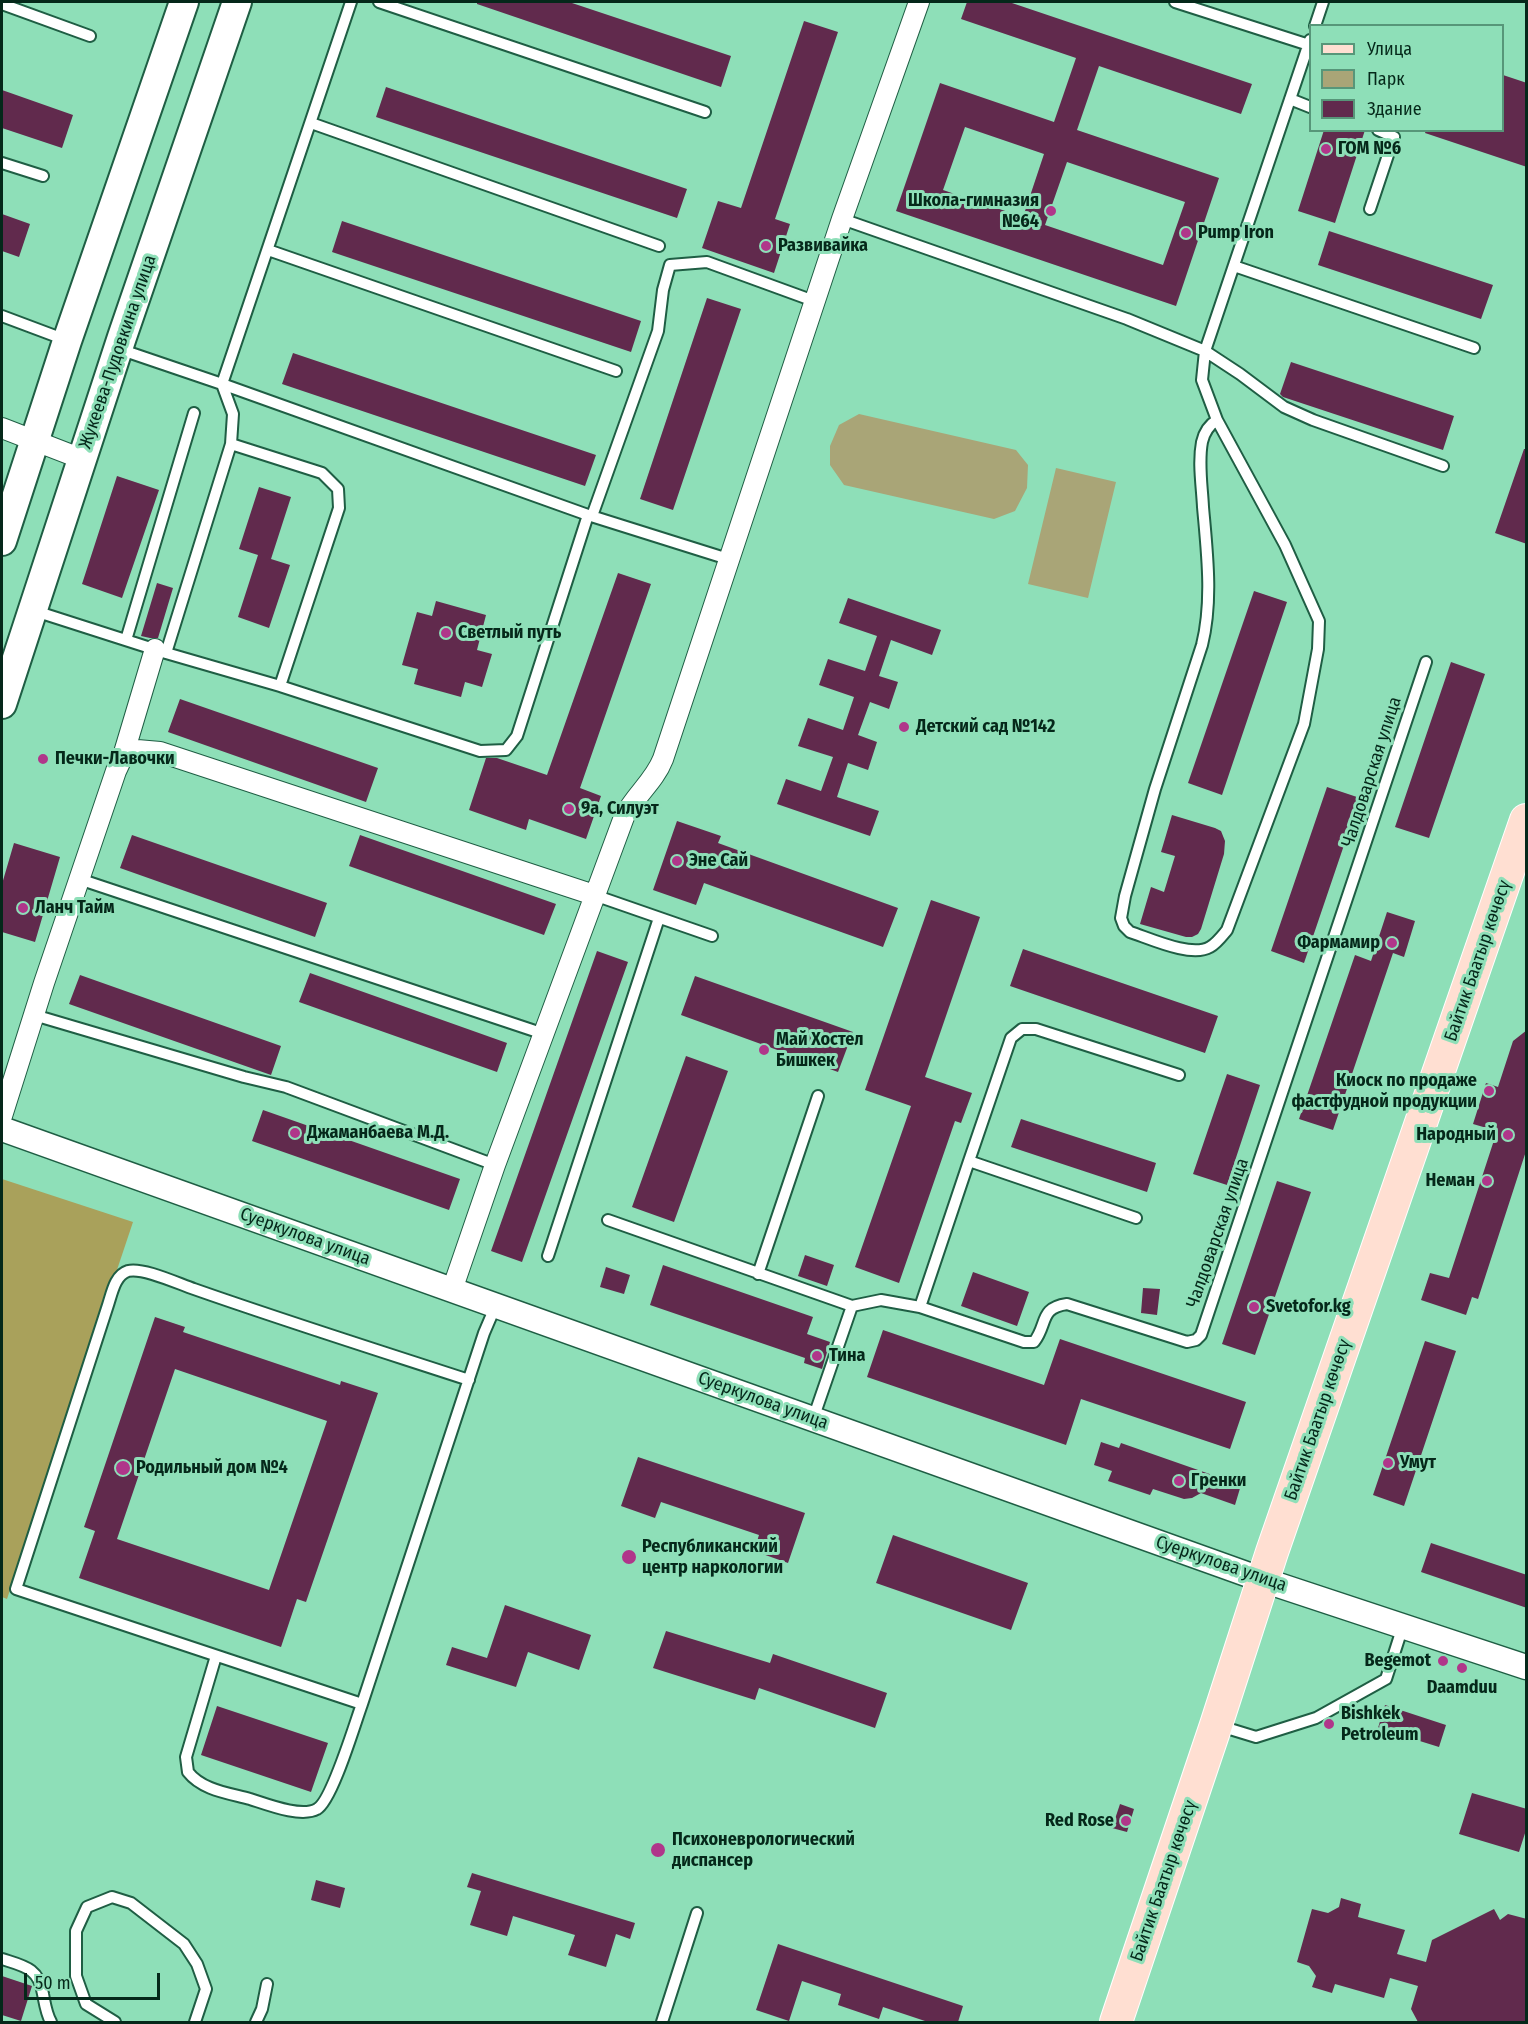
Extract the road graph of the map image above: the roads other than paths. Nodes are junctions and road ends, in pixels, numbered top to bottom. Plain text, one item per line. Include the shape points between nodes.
1 (184, 2) edge
2 (237, 2) edge
3 (351, 2) edge
4 (380, 2) edge
5 (919, 2) edge
6 (1174, 2) edge
7 (1323, 2) edge
8 (2, 4) edge
9 (1316, 24) edge
10 (90, 36) dead end
11 (1309, 42) edge
12 (1309, 45) edge
13 (1290, 99) junction
14 (1309, 106) edge
15 (705, 112) dead end
16 (310, 123) junction
17 (1383, 132) edge
18 (2, 163) edge
19 (43, 176) dead end
20 (1370, 209) dead end
21 (842, 219) junction
22 (659, 246) dead end
23 (268, 250) junction
24 (1234, 266) junction
25 (814, 301) junction
26 (2, 316) edge
27 (67, 341) junction
28 (1474, 348) dead end
29 (118, 349) junction
30 (1205, 351) junction
31 (616, 371) dead end
32 (222, 384) junction
33 (194, 413) dead end
34 (1217, 420) junction
35 (2, 428) edge
36 (34, 441) junction
37 (231, 444) junction
38 (82, 459) junction
39 (1443, 466) dead end
40 (590, 516) junction
41 (2, 541) edge
42 (728, 560) junction
43 (32, 610) junction
44 (126, 640) junction
45 (160, 651) junction
46 (1426, 662) dead end
47 (280, 686) junction
48 (2, 704) edge
49 (123, 756) junction
50 (1527, 820) edge
51 (79, 879) junction
52 (594, 895) junction
53 (659, 918) junction
54 (712, 936) dead end
55 (34, 1015) junction
56 (543, 1034) junction
57 (1179, 1075) dead end
58 (818, 1096) dead end
59 (2, 1116) edge
60 (2, 1129) edge
61 (969, 1161) junction
62 (495, 1165) junction
63 (1136, 1218) dead end
64 (608, 1220) dead end
65 (548, 1256) dead end
66 (758, 1274) junction
67 (452, 1290) junction
68 (495, 1305) junction
69 (852, 1306) junction
70 (920, 1307) junction
71 (469, 1380) junction
72 (813, 1419) junction
73 (1263, 1580) junction
74 (1402, 1626) junction
75 (216, 1656) junction
76 (1527, 1667) edge
77 (362, 1704) junction
78 (1216, 1725) junction
79 (697, 1913) dead end
80 (2, 1959) edge
81 (267, 1984) dead end
82 (51, 2022) edge
83 (115, 2022) edge
84 (195, 2022) edge
85 (256, 2022) edge
86 (662, 2022) edge
87 (1116, 2022) edge

1 - 27 main road
2 - 29 main road, Жукеева-Пудовкина улица
3 - 16 lane
4 - 15 lane
5 - 21 street
6 - 11 lane
7 - 9 lane
8 - 10 lane
12 - 13 lane
13 - 14 lane
13 - 24 lane
16 - 22 lane
16 - 23 lane
17 - 20 lane via 1394,137
18 - 19 lane
21 - 25 street
21 - 30 lane via 1127,319
23 - 31 lane
23 - 32 lane
24 - 28 lane
24 - 30 lane
25 - 40 lane via 707,262 670,266 658,331
25 - 42 street
26 - 27 lane
27 - 36 main road
29 - 32 lane
29 - 38 main road, Жукеева-Пудовкина улица
30 - 34 lane via 1202,380
30 - 39 lane via 1284,407
32 - 37 lane via 233,414
32 - 40 lane
33 - 44 lane
34 - 34 lane via 1285,545 1319,621 1318,649 1304,724 1227,930 1202,950 1186,950 1130,932 1121,918 1155,789 1208,622 1200,465 1203,437
35 - 36 street
36 - 38 street
36 - 41 main road
37 - 45 lane
37 - 47 lane via 322,473 338,489 339,508
38 - 43 main road, Жукеева-Пудовкина улица
40 - 42 lane
40 - 47 lane via 517,736 506,750 480,751
42 - 52 street via 658,772 630,805
43 - 44 lane
43 - 48 main road, Жукеева-Пудовкина улица
44 - 45 lane
45 - 47 lane
45 - 49 street
46 - 70 lane, Чалдоварская улица via 1201,1335 1187,1342 1067,1304 1054,1306 1034,1342 1024,1342
49 - 51 street
49 - 52 street via 137,750 160,752
50 - 73 main road, Байтик Баатыр көчөсү
51 - 55 street
51 - 56 lane
52 - 53 lane
52 - 56 street
53 - 54 lane
53 - 65 lane
55 - 59 street
55 - 62 lane via 286,1087
56 - 62 street
57 - 61 lane via 1036,1029 1022,1029 1011,1038
58 - 66 lane
60 - 67 street, Суеркулова улица
61 - 63 lane
61 - 70 lane
62 - 67 street
64 - 66 lane
66 - 69 lane
67 - 68 street, Суеркулова улица
68 - 71 lane
68 - 72 street, Суеркулова улица
69 - 70 lane, Чалдоварская улица via 881,1300
69 - 72 lane
71 - 75 lane via 150,1274 130,1270 118,1278 16,1589
71 - 77 lane
72 - 73 street, Суеркулова улица
73 - 74 street, Суеркулова улица
73 - 78 main road, Байтик Баатыр көчөсү
74 - 76 street, Суеркулова улица
74 - 78 lane via 1386,1679 1316,1718 1256,1737
75 - 77 lane
75 - 77 lane via 186,1757 188,1772 201,1784 283,1809 316,1810 328,1796
78 - 87 main road, Байтик Баатыр көчөсү
79 - 86 lane
80 - 82 lane via 34,1972
81 - 85 lane
83 - 84 lane via 86,2004 76,1976 76,1931 87,1907 112,1897 130,1903 184,1944 206,1989

